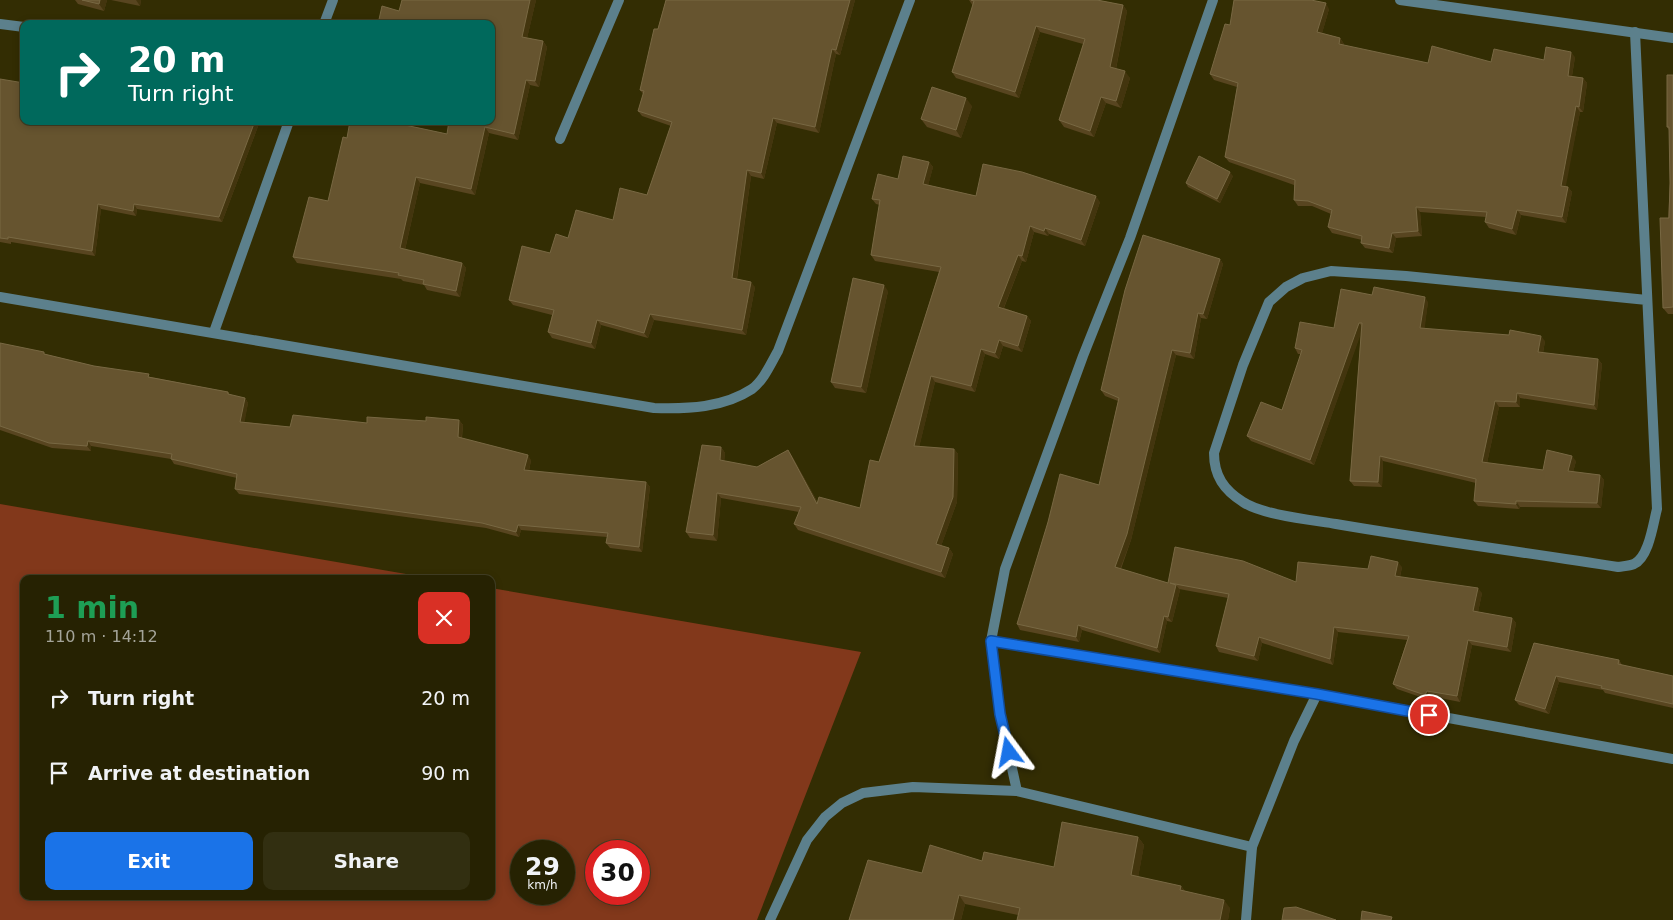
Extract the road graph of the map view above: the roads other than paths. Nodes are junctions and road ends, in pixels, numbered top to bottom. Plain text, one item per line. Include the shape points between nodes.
1 (333, 0) edge
2 (619, 0) edge
3 (910, 0) edge
4 (1213, 0) edge
5 (1402, 0) edge
6 (326, 20) edge
7 (0, 24) edge
8 (20, 26) edge
9 (1635, 32) junction
10 (1673, 38) edge
11 (288, 125) edge
12 (560, 138) dead end
13 (0, 297) edge
14 (1647, 300) junction
15 (214, 332) junction
16 (991, 641) junction
17 (1317, 694) junction
18 (1673, 758) edge
19 (1017, 791) junction
20 (1252, 847) junction
21 (770, 920) edge
22 (1246, 920) edge

1 - 6 street
2 - 12 street
3 - 15 street via 778,351 753,388 714,405 689,409 654,408
4 - 16 street via 1130,238 1082,356 1005,569
5 - 9 street
7 - 8 street
9 - 10 street
9 - 14 street
11 - 15 street
13 - 15 street
14 - 14 street via 1656,509 1651,536 1641,558 1635,563 1618,566 1285,515 1245,503 1222,485 1217,475 1214,453 1261,319 1269,302 1303,278 1331,271
16 - 17 street
16 - 19 street via 1000,714
17 - 18 street
17 - 20 street
19 - 20 street
19 - 21 street via 913,787 863,793 842,803 825,817 807,840
20 - 22 street

